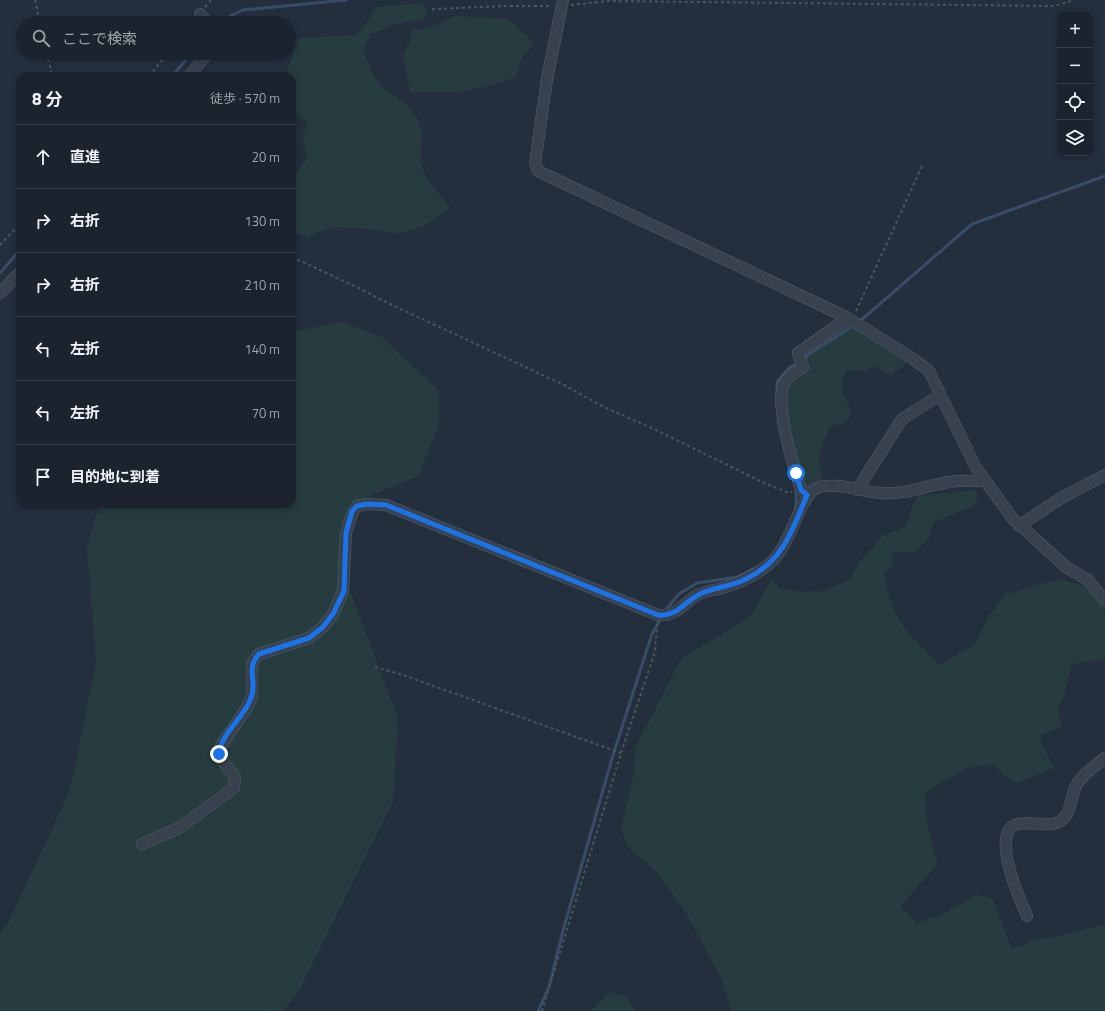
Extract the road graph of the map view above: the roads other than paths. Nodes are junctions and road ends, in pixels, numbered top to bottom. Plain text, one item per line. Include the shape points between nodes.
1 (562, 3) edge
2 (202, 60) edge
3 (192, 72) edge
4 (16, 276) edge
5 (0, 293) edge
6 (850, 320) junction
7 (940, 395) junction
8 (1105, 475) edge
9 (985, 482) junction
10 (857, 490) junction
11 (807, 495) junction
12 (1019, 526) junction
13 (1105, 601) edge
14 (1105, 758) edge
15 (142, 844) dead end
16 (1027, 916) dead end

1 - 6 street via 547,79 535,163 538,172
2 - 3 street
4 - 5 street
6 - 7 street via 929,371
6 - 11 street via 798,353 803,367 790,376 784,385 781,404 788,442 801,490
7 - 9 street
7 - 10 street via 902,419
8 - 12 street via 1060,498
9 - 10 street via 950,482 897,494
9 - 12 street
10 - 11 street via 828,486 817,488
11 - 15 street via 789,537 771,563 746,580 694,597 672,614 658,615 386,505 357,506 352,511 346,533 344,591 333,614 323,627 309,638 259,654 252,665 252,697 220,747 221,759 236,777 234,788 178,828
12 - 13 street via 1066,567 1088,580
14 - 16 street via 1080,779 1066,816 1062,820 1054,823 1015,824 1010,829 1006,858

